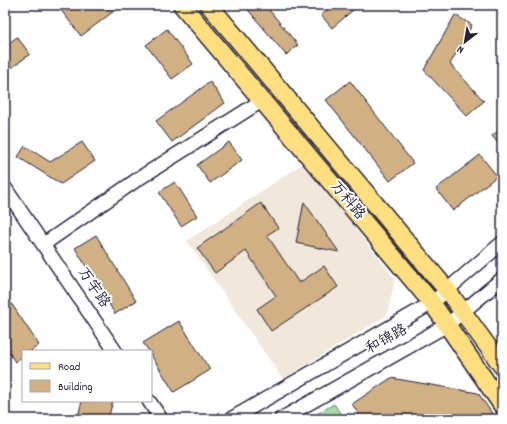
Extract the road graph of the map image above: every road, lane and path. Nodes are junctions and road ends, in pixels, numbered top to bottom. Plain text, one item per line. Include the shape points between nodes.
1 (182, 5) edge
2 (209, 5) edge
3 (263, 100) junction
4 (5, 189) edge
5 (502, 243) edge
6 (44, 244) junction
7 (502, 279) edge
8 (447, 290) junction
9 (432, 303) junction
10 (462, 312) junction
11 (447, 325) junction
12 (114, 350) edge
13 (502, 366) edge
14 (150, 402) edge
15 (502, 405) edge
16 (161, 419) edge
17 (231, 419) edge
18 (281, 419) edge

1 - 3 main road, 万科路
2 - 8 main road, 万科路
3 - 6 street via 138,179
3 - 9 main road, 万科路
4 - 6 street, 万宇路
5 - 8 street
6 - 12 street, 万宇路
7 - 10 street, 和锦路
8 - 9 street
8 - 10 main road, 万科路
9 - 11 main road, 万科路
9 - 17 street
10 - 11 street, 和锦路
10 - 13 main road, 万科路
11 - 15 main road, 万科路
11 - 18 street, 和锦路
14 - 16 street

